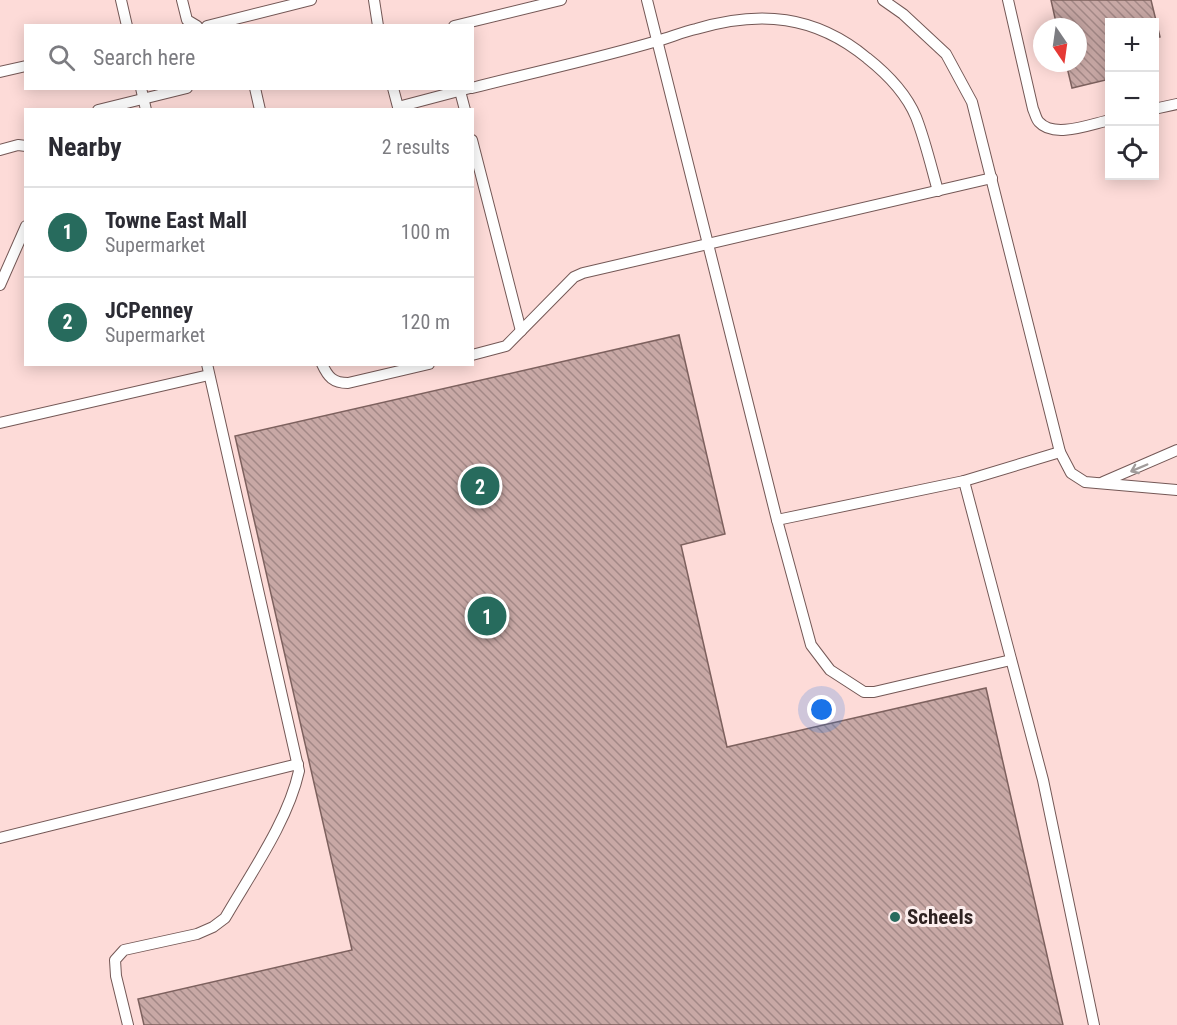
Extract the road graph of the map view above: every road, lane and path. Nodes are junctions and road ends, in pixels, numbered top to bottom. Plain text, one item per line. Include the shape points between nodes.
1 (121, 0) edge
2 (182, 0) edge
3 (311, 0) edge
4 (374, 0) edge
5 (561, 0) edge
6 (647, 0) edge
7 (883, 0) edge
8 (1008, 0) edge
9 (895, 4) edge
10 (127, 24) edge
11 (194, 24) edge
12 (215, 24) edge
13 (378, 24) edge
14 (462, 24) edge
15 (658, 41) junction
16 (24, 66) edge
17 (0, 72) edge
18 (474, 87) edge
19 (179, 90) edge
20 (255, 90) edge
21 (394, 90) edge
22 (464, 90) edge
23 (468, 90) edge
24 (143, 99) edge
25 (1177, 104) edge
26 (106, 108) edge
27 (260, 108) edge
28 (398, 108) edge
29 (465, 108) edge
30 (1159, 108) edge
31 (1105, 121) edge
32 (24, 146) edge
33 (474, 148) edge
34 (0, 150) edge
35 (992, 178) junction
36 (938, 191) junction
37 (24, 231) edge
38 (710, 244) junction
39 (0, 285) edge
40 (521, 332) junction
41 (474, 354) edge
42 (323, 366) edge
43 (420, 366) edge
44 (208, 370) edge
45 (0, 423) edge
46 (1177, 450) edge
47 (1060, 452) junction
48 (964, 481) junction
49 (1100, 483) junction
50 (1177, 490) edge
51 (777, 520) junction
52 (1011, 660) junction
53 (298, 764) junction
54 (0, 838) edge
55 (128, 1025) edge
56 (1094, 1025) edge

1 - 10 lane
2 - 11 lane via 187,20
3 - 12 lane
4 - 13 lane
5 - 14 lane
6 - 15 lane
7 - 9 lane
8 - 31 lane via 1039,122 1058,132
9 - 35 lane via 946,54 972,102
15 - 18 lane
15 - 36 lane via 740,20 781,18 830,33 880,68 908,102
15 - 38 lane
16 - 17 lane
19 - 24 lane
20 - 27 lane
21 - 28 lane
22 - 28 lane
23 - 29 lane
24 - 26 lane
25 - 30 lane
32 - 34 lane
33 - 40 lane
35 - 36 lane
35 - 47 lane
36 - 38 lane
37 - 39 lane
38 - 40 lane via 574,277
38 - 51 lane
40 - 41 lane via 506,345
42 - 43 lane via 330,378 348,383
44 - 45 lane
44 - 53 lane
46 -> 49 lane
47 - 48 lane
47 - 49 lane via 1071,473 1085,482
48 - 51 lane
48 - 52 lane
49 - 50 lane
51 - 52 lane via 811,645 830,670 864,692
52 - 56 lane via 1042,780
53 - 54 lane
53 - 55 lane via 287,808 225,918 197,933 124,950 116,960

